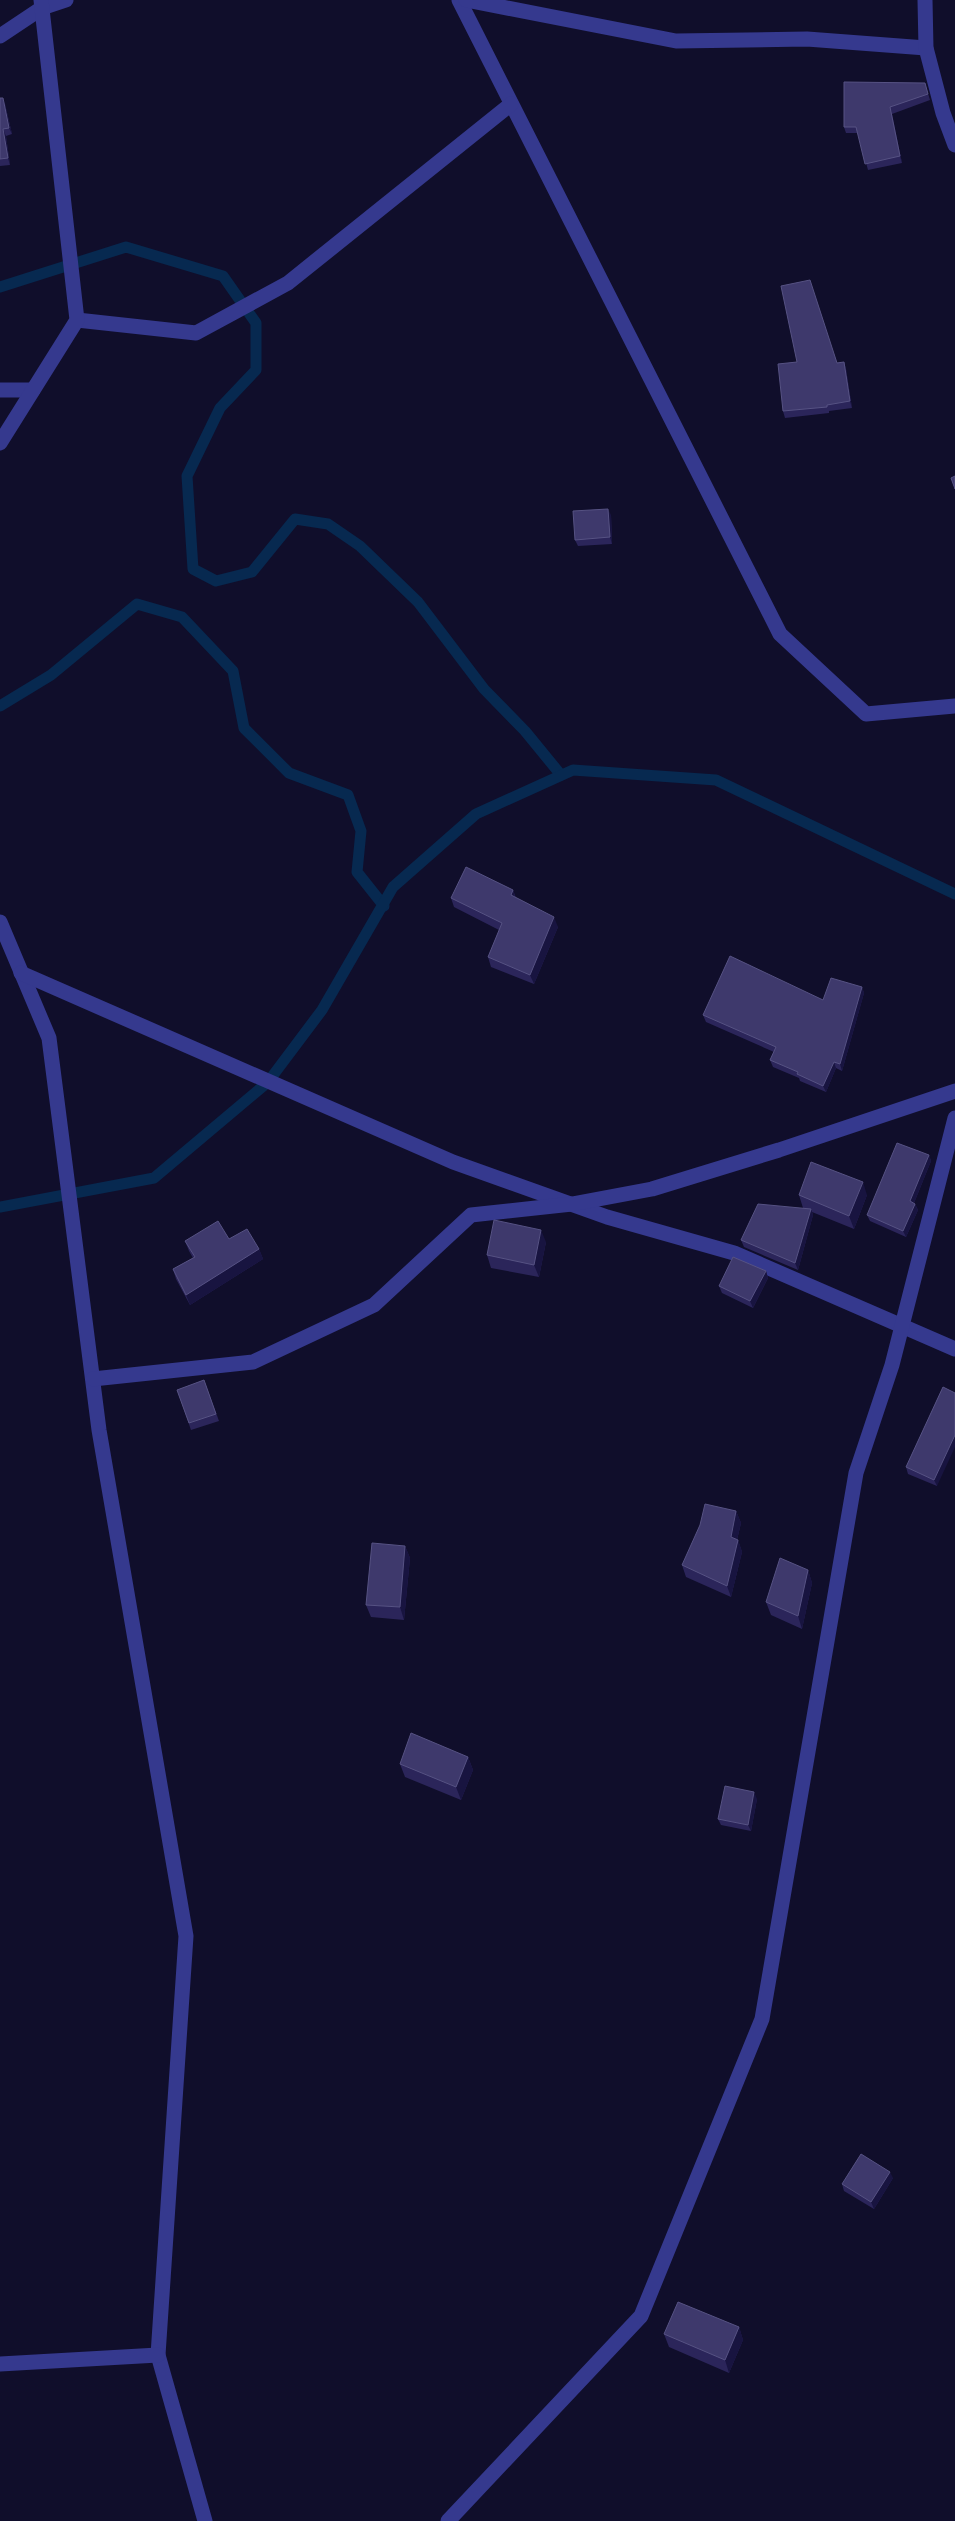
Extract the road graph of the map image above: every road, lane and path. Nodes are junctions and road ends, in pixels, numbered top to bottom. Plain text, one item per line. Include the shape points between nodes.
1 (66, 0) edge
2 (459, 0) edge
3 (466, 0) edge
4 (925, 0) edge
5 (42, 4) edge
6 (0, 36) edge
7 (926, 48) junction
8 (511, 104) junction
9 (955, 145) edge
10 (77, 320) junction
11 (0, 390) edge
12 (33, 390) junction
13 (0, 443) edge
14 (955, 706) edge
15 (0, 922) edge
16 (21, 973) junction
17 (955, 1091) edge
18 (955, 1118) edge
19 (572, 1204) junction
20 (901, 1327) junction
21 (955, 1349) edge
22 (93, 1380) junction
23 (158, 2355) junction
24 (0, 2364) edge
25 (205, 2521) edge
26 (448, 2521) edge

1 - 5 street
2 - 8 street
3 - 7 street via 676,41 807,39
4 - 7 street
5 - 6 street
5 - 10 street
7 - 9 street
8 - 10 street via 288,283 196,333
8 - 14 street via 780,634 866,714
10 - 12 street
11 - 12 street
12 - 13 street
15 - 16 street
16 - 19 street via 453,1162
16 - 22 street via 49,1038
17 - 19 street via 652,1189
18 - 20 street
19 - 20 street via 734,1253
19 - 22 street via 472,1215 374,1305 253,1362
20 - 21 street
20 - 26 street via 892,1365 856,1473 762,2019 642,2316
22 - 23 street via 186,1936
23 - 24 street
23 - 25 street

